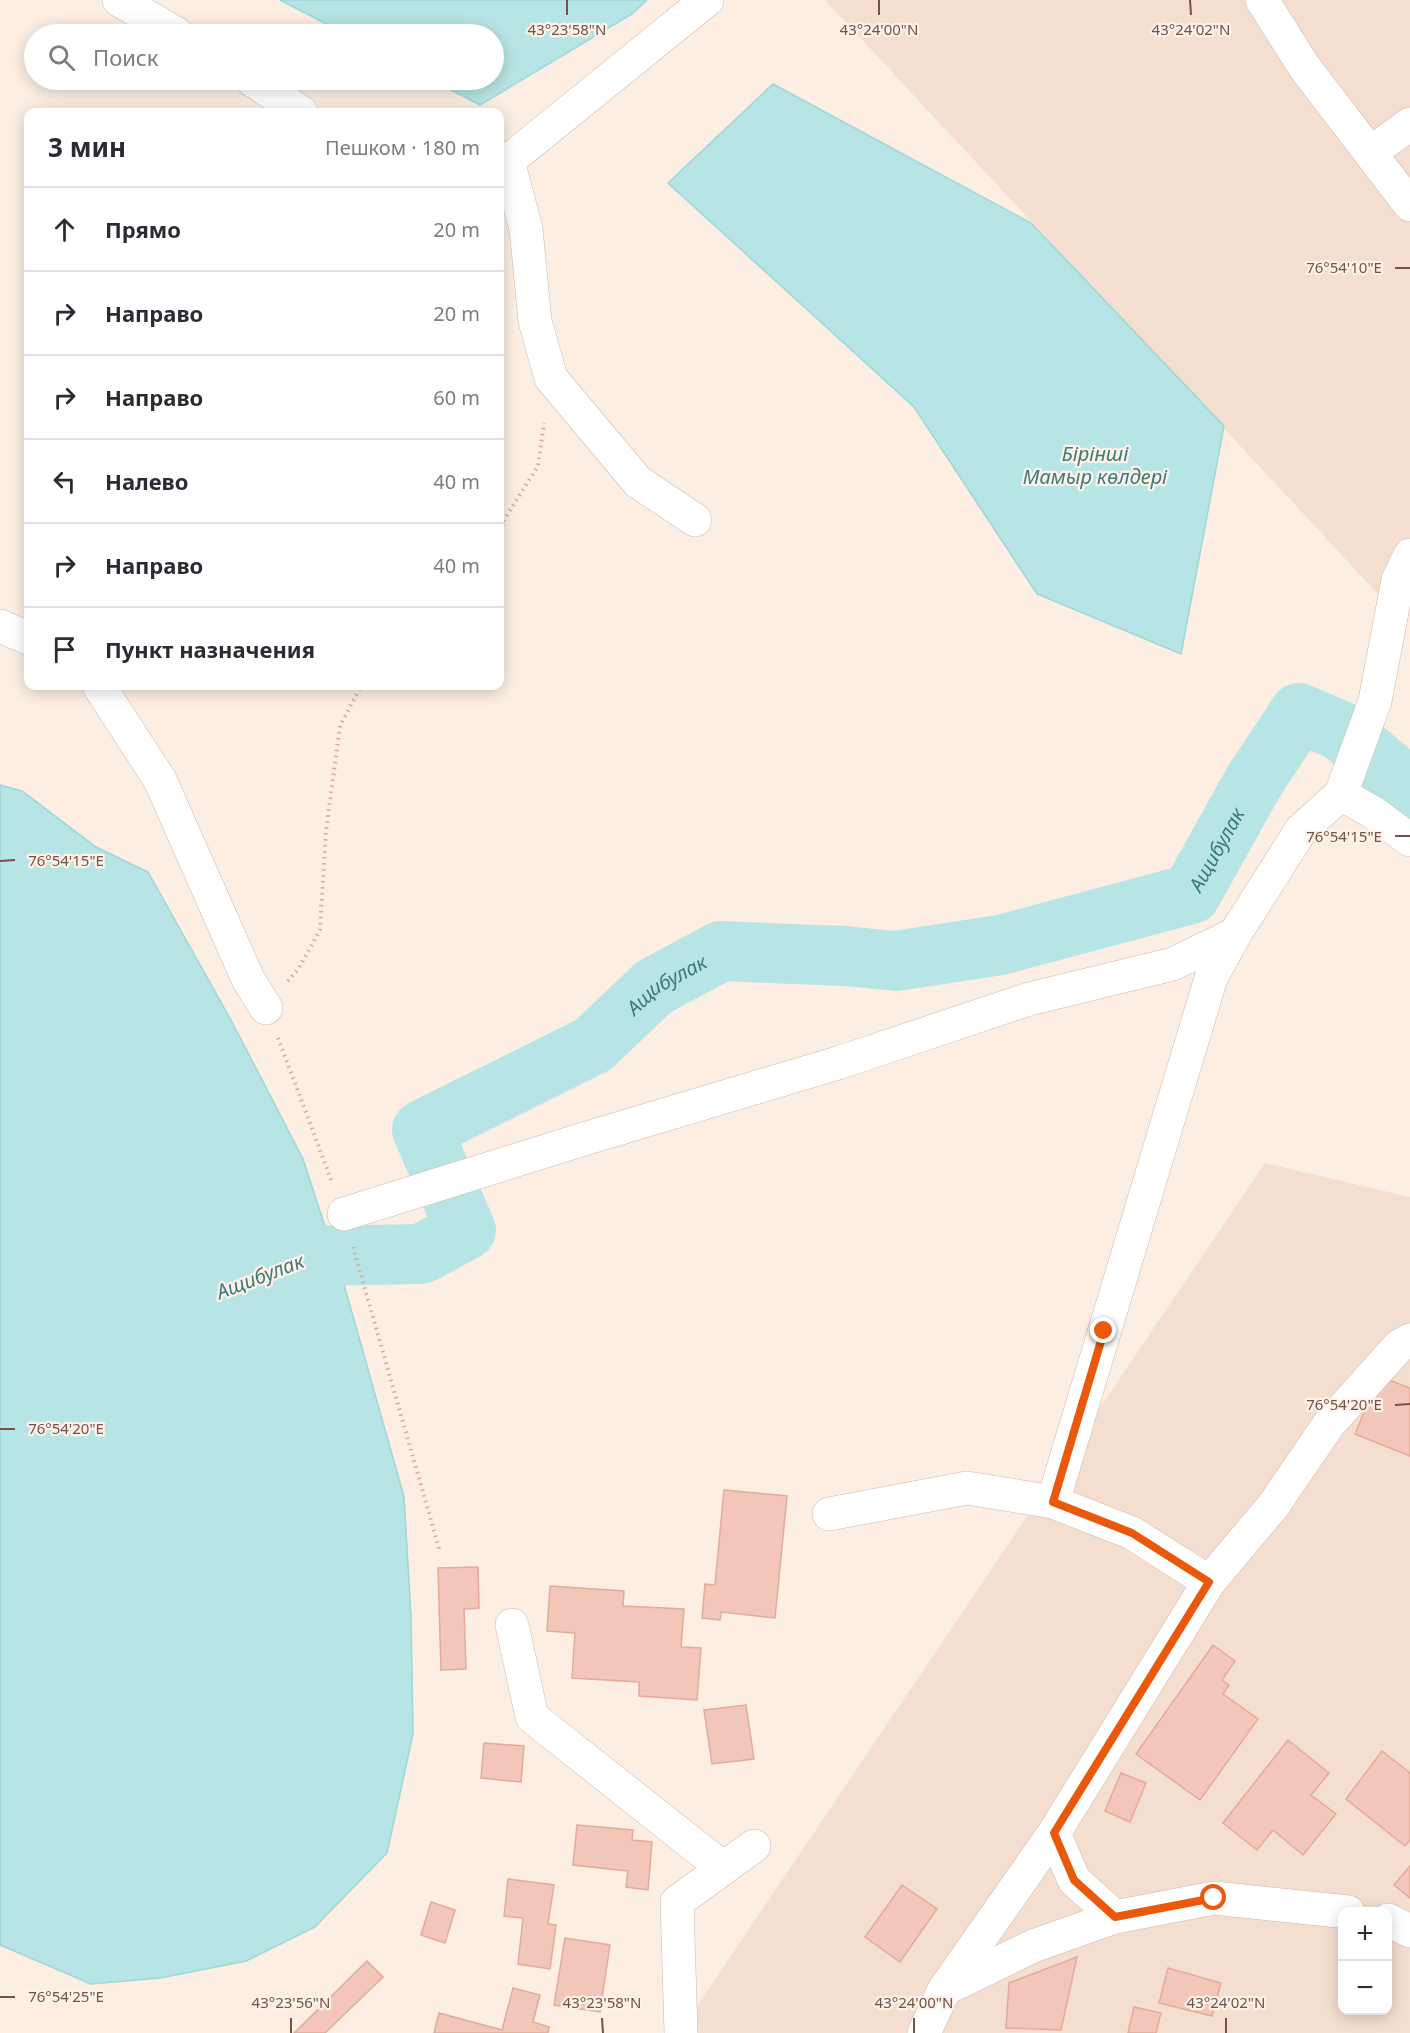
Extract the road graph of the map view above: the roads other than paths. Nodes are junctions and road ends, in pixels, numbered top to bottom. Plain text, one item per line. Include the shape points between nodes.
1 (119, 0) edge
2 (707, 0) edge
3 (1262, 0) edge
4 (160, 24) edge
5 (267, 90) edge
6 (295, 108) edge
7 (1410, 124) edge
8 (1370, 153) junction
9 (504, 162) edge
10 (1410, 205) edge
11 (695, 520) dead end
12 (1410, 555) edge
13 (0, 626) edge
14 (24, 636) edge
15 (102, 690) edge
16 (1341, 794) junction
17 (1410, 840) edge
18 (1235, 934) junction
19 (266, 1008) road end
20 (344, 1215) road end
21 (1410, 1340) edge
22 (1053, 1502) junction
23 (829, 1514) dead end
24 (1209, 1582) junction
25 (512, 1625) dead end
26 (1054, 1833) junction
27 (754, 1846) dead end
28 (723, 1868) junction
29 (1338, 1910) edge
30 (1115, 1917) junction
31 (1392, 1922) edge
32 (1410, 1931) edge
33 (944, 1990) junction
34 (681, 2033) edge
35 (924, 2033) edge

1 - 4 street
2 - 9 street
3 - 8 street via 1305,68
5 - 6 street
7 - 8 street
8 - 10 street
9 - 11 street via 526,229 535,321 551,378 638,482
12 - 16 street via 1398,580 1375,702
13 - 14 street
15 - 19 street via 160,780 248,979
16 - 17 street
16 - 18 street via 1301,830
18 - 20 street via 1173,964 1029,999 841,1062
18 - 22 street via 1211,978
21 - 24 street via 1399,1346 1329,1424 1273,1506
22 - 23 street via 967,1488
22 - 24 street via 1132,1533
24 - 26 street
25 - 28 street via 532,1717
26 - 30 street via 1074,1880
26 - 33 street
27 - 28 street
28 - 34 street via 677,1902
29 - 30 street via 1214,1898
30 - 33 street via 1033,1946
31 - 32 street
33 - 35 street

